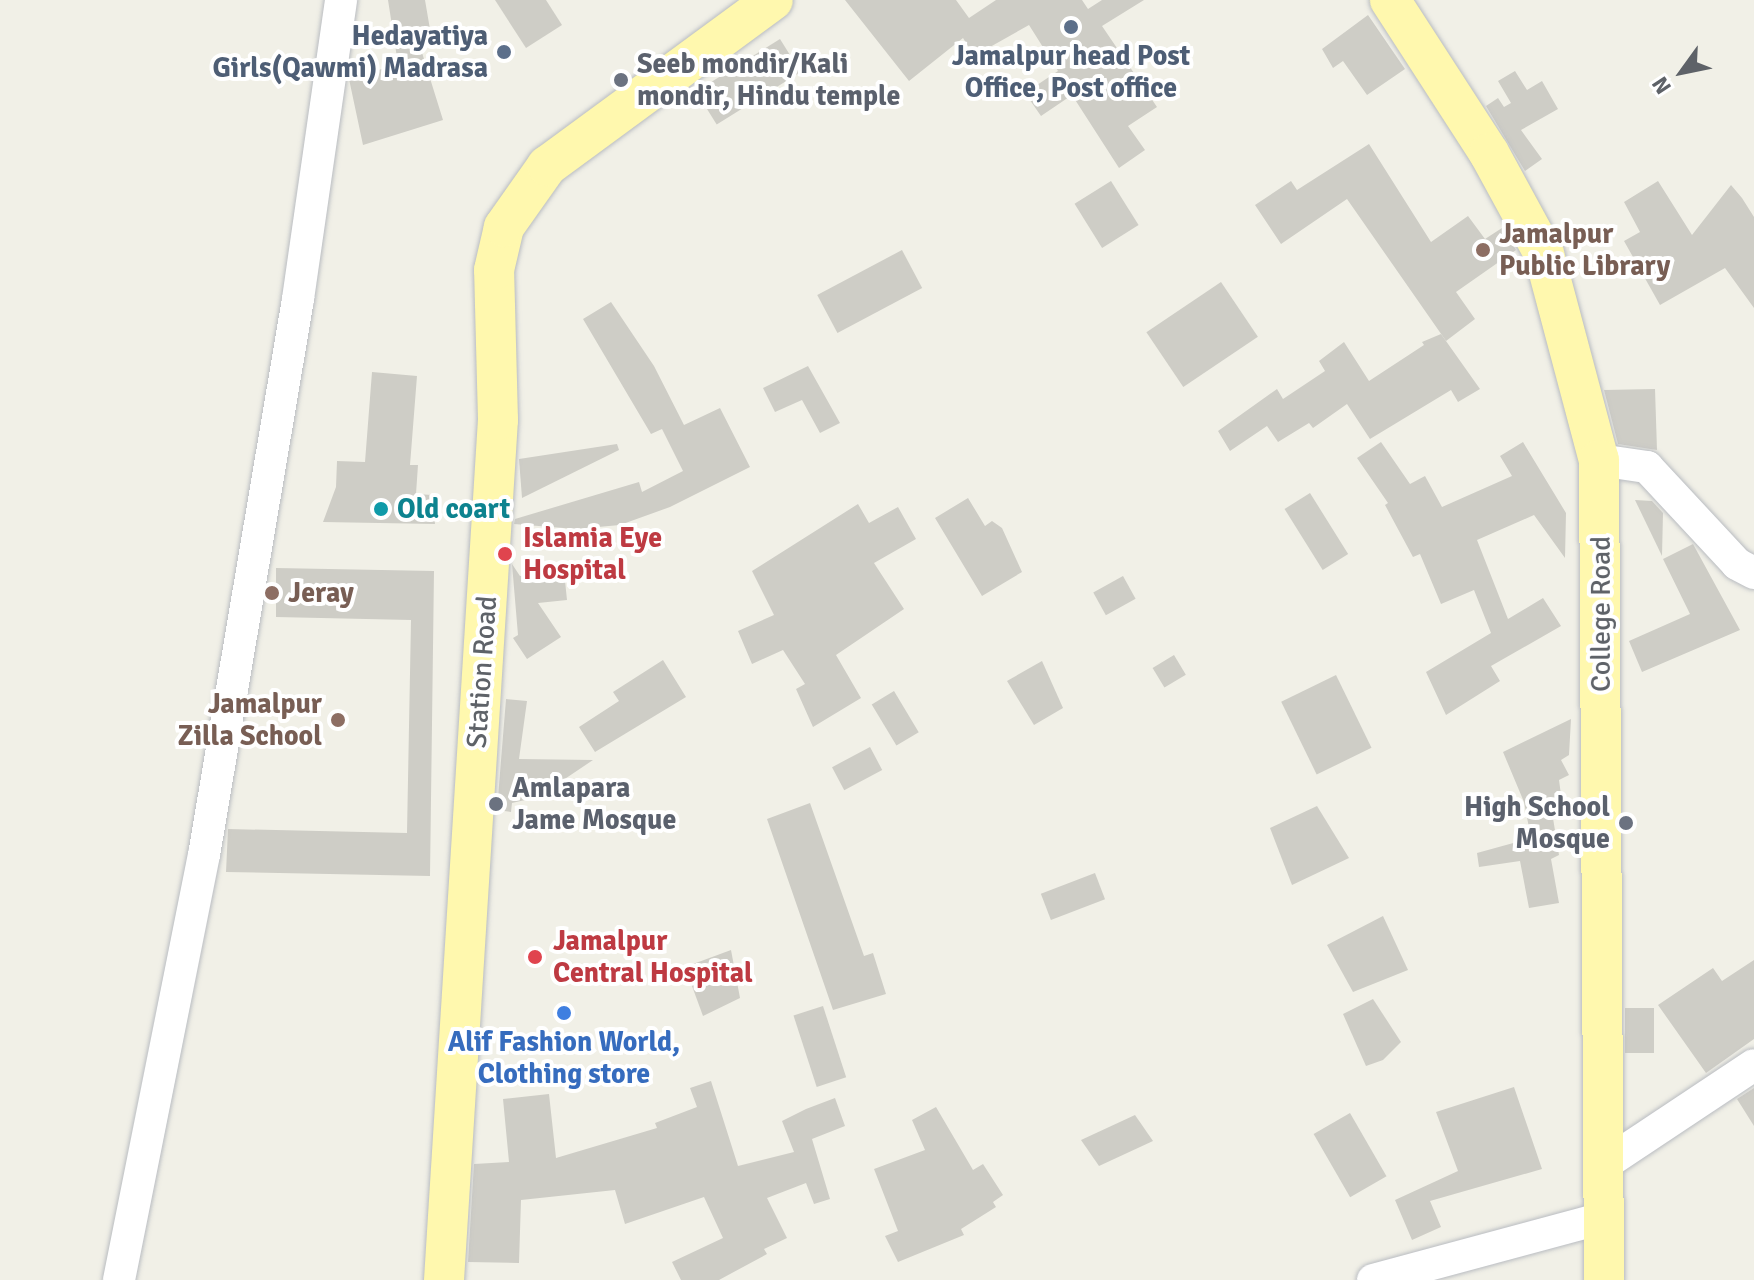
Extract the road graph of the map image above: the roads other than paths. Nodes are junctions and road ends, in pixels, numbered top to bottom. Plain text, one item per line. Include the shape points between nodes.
1 (341, 0) edge
2 (773, 0) edge
3 (1390, 0) edge
4 (1599, 460) junction
5 (1754, 573) edge
6 (1754, 1065) edge
7 (1602, 1166) junction
8 (1603, 1218) junction
9 (119, 1280) edge
10 (444, 1280) edge
11 (1373, 1280) edge
12 (1604, 1280) edge

1 - 9 street via 298,299 204,855
2 - 10 main road, Station Road via 547,166 504,227 494,270 498,420
3 - 4 main road, College Road via 1489,153 1544,254
4 - 5 street via 1631,463 1655,473 1737,564
4 - 7 main road, College Road
6 - 7 street
7 - 8 main road, College Road
8 - 11 street
8 - 12 main road, College Road

